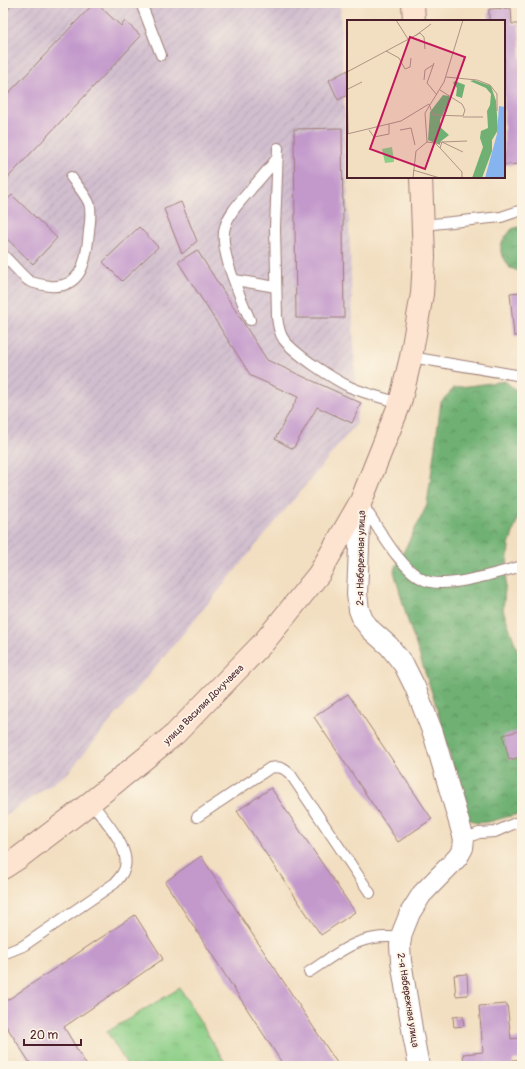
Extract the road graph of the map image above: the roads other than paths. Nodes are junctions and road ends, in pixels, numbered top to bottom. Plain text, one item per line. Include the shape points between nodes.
1 (6, 3) edge
2 (141, 3) edge
3 (413, 3) edge
4 (3, 6) edge
5 (414, 20) edge
6 (161, 55) dead end
7 (71, 177) dead end
8 (421, 178) edge
9 (522, 210) edge
10 (423, 225) junction
11 (3, 254) edge
12 (235, 280) junction
13 (276, 287) junction
14 (250, 320) dead end
15 (411, 357) junction
16 (522, 376) edge
17 (400, 403) junction
18 (361, 501) junction
19 (522, 566) edge
20 (91, 802) junction
21 (197, 818) dead end
22 (522, 820) edge
23 (464, 839) junction
24 (3, 868) edge
25 (370, 893) dead end
26 (402, 938) junction
27 (3, 954) edge
28 (309, 972) dead end
29 (419, 1066) edge

1 - 4 lane
2 - 6 lane
3 - 5 street
7 - 11 lane via 89,203 91,212 87,253 77,276 55,286 35,283
8 - 10 street, 2-я Набережная улица
9 - 10 lane via 501,217
10 - 15 street, 2-я Набережная улица via 422,294
12 - 13 lane
12 - 13 lane via 224,245 225,226 236,207 278,153
12 - 14 lane
13 - 17 lane via 278,326 285,341 301,356 348,386
15 - 16 lane
15 - 17 street, 2-я Набережная улица
17 - 18 street, 2-я Набережная улица
18 - 19 lane via 403,564 423,580 432,583 475,578
18 - 20 street, улица Василия Докучаева via 319,574 264,642 175,734
18 - 23 street, 2-я Набережная улица via 357,594 359,610 371,630 404,664 415,687 433,733
20 - 24 street, улица Василия Докучаева
20 - 27 lane via 122,847 126,867 122,874 115,882 23,946
21 - 25 lane via 270,768 286,770
22 - 23 lane via 495,832 479,833
23 - 26 street, 2-я Набережная улица via 458,858 422,894 410,913
26 - 28 lane via 388,936 354,943
26 - 29 street, 2-я Набережная улица via 400,945 405,984

